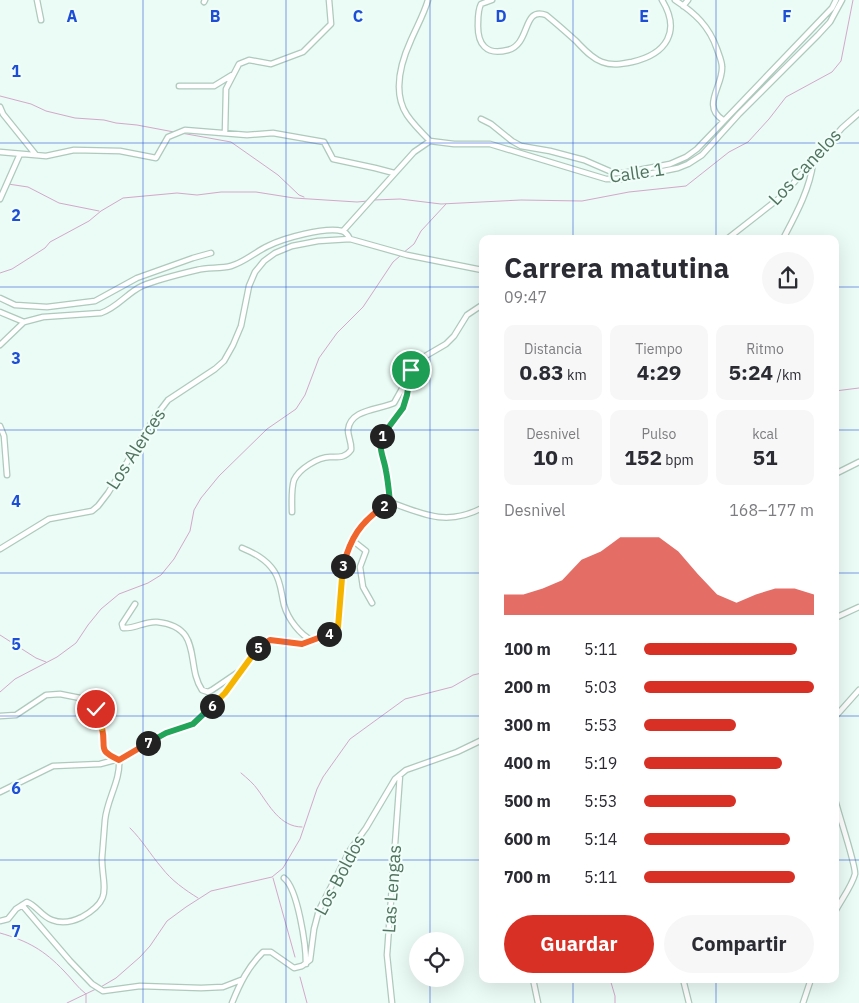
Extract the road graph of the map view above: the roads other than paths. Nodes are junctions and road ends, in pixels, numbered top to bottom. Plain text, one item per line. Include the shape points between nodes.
1 (38, 0) edge
2 (329, 0) edge
3 (428, 0) edge
4 (492, 0) edge
5 (662, 0) edge
6 (675, 0) edge
7 (688, 0) edge
8 (836, 0) edge
9 (842, 0) edge
10 (683, 6) junction
11 (41, 20) dead end
12 (234, 75) junction
13 (180, 86) dead end
14 (0, 106) edge
15 (859, 113) edge
16 (481, 119) dead end
17 (723, 120) junction
18 (225, 133) junction
19 (430, 141) junction
20 (0, 152) edge
21 (20, 154) junction
22 (36, 155) junction
23 (813, 162) junction
24 (394, 174) junction
25 (0, 199) edge
26 (343, 231) junction
27 (732, 235) edge
28 (785, 235) edge
29 (350, 239) junction
30 (211, 254) dead end
31 (479, 269) edge
32 (0, 298) edge
33 (479, 307) edge
34 (0, 312) edge
35 (24, 322) junction
36 (0, 345) edge
37 (409, 377) junction
38 (0, 426) edge
39 (859, 462) edge
40 (839, 472) edge
41 (8, 475) dead end
42 (390, 502) junction
43 (479, 510) edge
44 (292, 512) dead end
45 (352, 540) junction
46 (242, 548) dead end
47 (0, 549) edge
48 (372, 603) dead end
49 (135, 604) dead end
50 (859, 607) edge
51 (839, 616) edge
52 (313, 640) junction
53 (242, 670) junction
54 (859, 690) edge
55 (839, 712) edge
56 (0, 716) edge
57 (479, 741) edge
58 (119, 760) junction
59 (400, 774) junction
60 (0, 792) edge
61 (839, 817) edge
62 (284, 878) dead end
63 (839, 904) edge
64 (22, 905) junction
65 (0, 921) edge
66 (306, 964) junction
67 (241, 980) junction
68 (534, 983) edge
69 (684, 983) edge
70 (809, 983) edge
71 (232, 1003) edge
72 (392, 1003) edge
73 (538, 1003) edge
74 (689, 1003) edge
75 (803, 1003) edge

1 - 11 street
2 - 12 street via 331,24 303,52 271,64 249,60 239,64
3 - 19 street via 406,51 399,88 405,112
4 - 5 street via 481,4 478,12 479,38 482,45 490,50 508,50 517,46 531,18 542,13 595,58 616,64 644,59 666,42 670,23
6 - 10 street
7 - 10 street
8 - 17 street via 832,8
9 - 19 street, Calle 1 via 818,36 702,155 683,166 624,179 606,179 490,144
10 - 17 street via 703,22 715,43 722,70 713,104 716,114
12 - 13 street via 214,86
12 - 18 street via 226,89
14 - 22 street
15 - 23 street, Los Canelos
16 - 17 street via 521,146 584,160 618,174 681,160 697,149
18 - 22 street via 184,130 168,137 156,158 120,151 83,150
18 - 24 street via 273,133 324,142 333,159
19 - 24 street via 417,149
20 - 21 street
21 - 22 street
21 - 25 street
23 - 27 street, Los Canelos via 782,196
23 - 28 street via 812,174
24 - 26 street
26 - 29 street
26 - 35 street via 295,236 269,245 231,266 199,270 142,286 101,313
29 - 31 street
29 - 47 street, Los Alerces via 292,246 264,262 249,286 242,326 224,361 168,400 98,506 92,511 40,522
30 - 32 street via 136,278 95,301 47,307 16,305
33 - 37 street via 467,314 446,344 416,363
34 - 35 street
35 - 36 street
37 - 42 street via 403,408 382,435 380,443
37 - 44 street via 394,402 358,414 351,420 348,429 352,446 348,454 340,458 323,457 298,474 293,483
38 - 41 street
39 - 40 street
42 - 43 street via 434,516 456,518
42 - 45 street via 366,519
45 - 48 street via 366,551 360,567 363,587
45 - 52 street via 342,566 338,627 335,632
46 - 52 street via 265,561 274,571 280,582 284,606 301,634
49 - 53 street via 122,624 123,628 160,622 177,628 191,645 202,690 212,690
50 - 51 street
52 - 53 street via 302,644 270,640 259,647
53 - 58 street via 225,693 193,724 166,733
54 - 55 street
56 - 58 street via 16,715 46,695 60,694 90,700 103,732 103,749
57 - 59 street
58 - 60 street via 53,766
58 - 64 street via 106,817 102,858 105,886 101,901 88,914 62,922 43,916 30,903
59 - 66 street, Los Boldos via 350,850 319,910 312,955
59 - 72 street, Las Lengas via 388,955
61 - 63 street via 855,871
62 - 66 street via 290,885 306,945
64 - 65 street via 8,919
64 - 67 street via 70,962 103,991 140,986 223,987
66 - 67 street via 294,968 267,951 252,963
67 - 71 street
68 - 73 street
69 - 74 street
70 - 75 street

